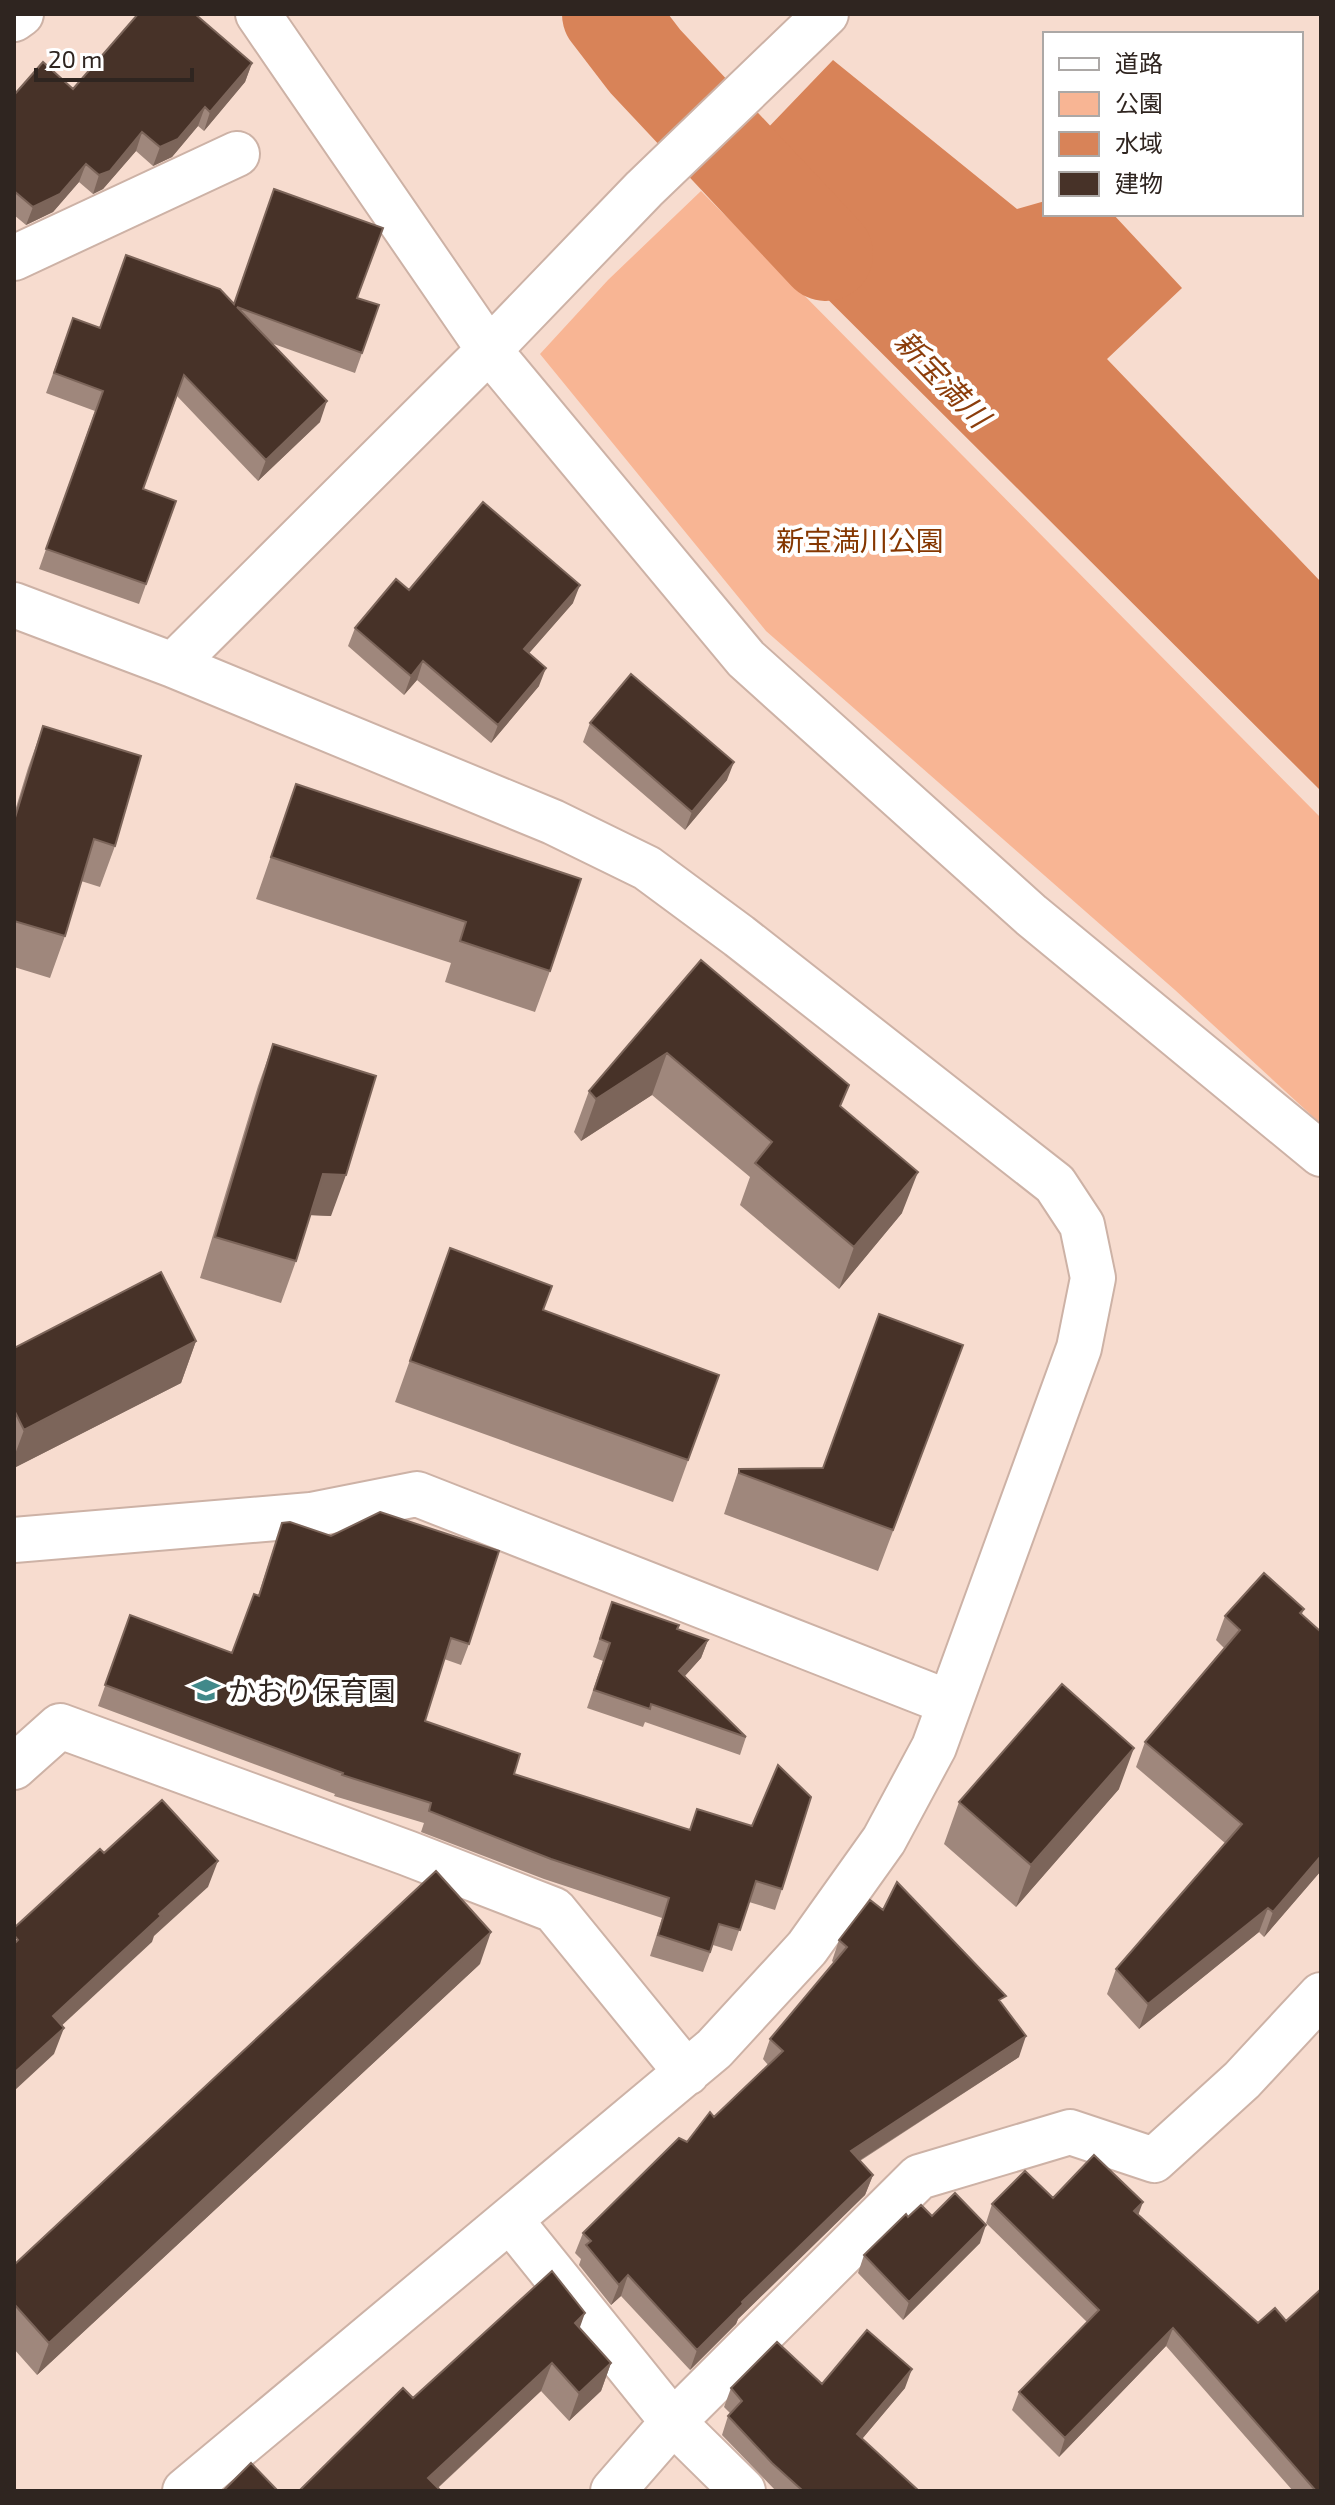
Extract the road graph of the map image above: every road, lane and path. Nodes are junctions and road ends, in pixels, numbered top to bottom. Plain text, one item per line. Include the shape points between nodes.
1 (21, 14) edge
2 (258, 14) edge
3 (826, 14) edge
4 (14, 19) edge
5 (237, 154) dead end
6 (14, 258) edge
7 (489, 350) junction
8 (14, 605) edge
9 (173, 665) junction
10 (1321, 1154) edge
11 (14, 1540) edge
12 (950, 1703) junction
13 (14, 1767) edge
14 (1321, 1995) edge
15 (687, 2073) junction
16 (511, 2221) junction
17 (673, 2422) junction
18 (185, 2491) edge
19 (613, 2491) edge
20 (743, 2491) edge

1 - 4 street
2 - 7 street
3 - 7 street via 644,189
5 - 6 street
7 - 9 street
7 - 10 street via 746,659 1031,915
8 - 9 street
9 - 12 street via 553,822 647,868 1055,1184 1082,1225 1093,1278 1085,1320
11 - 12 street via 311,1515 417,1494
12 - 15 street via 934,1747 884,1840 807,1948
13 - 15 street via 60,1726 554,1910
14 - 17 street via 1242,2080 1154,2160 1070,2132 919,2177
15 - 16 street
16 - 17 street
16 - 18 street
17 - 19 street
17 - 20 street

